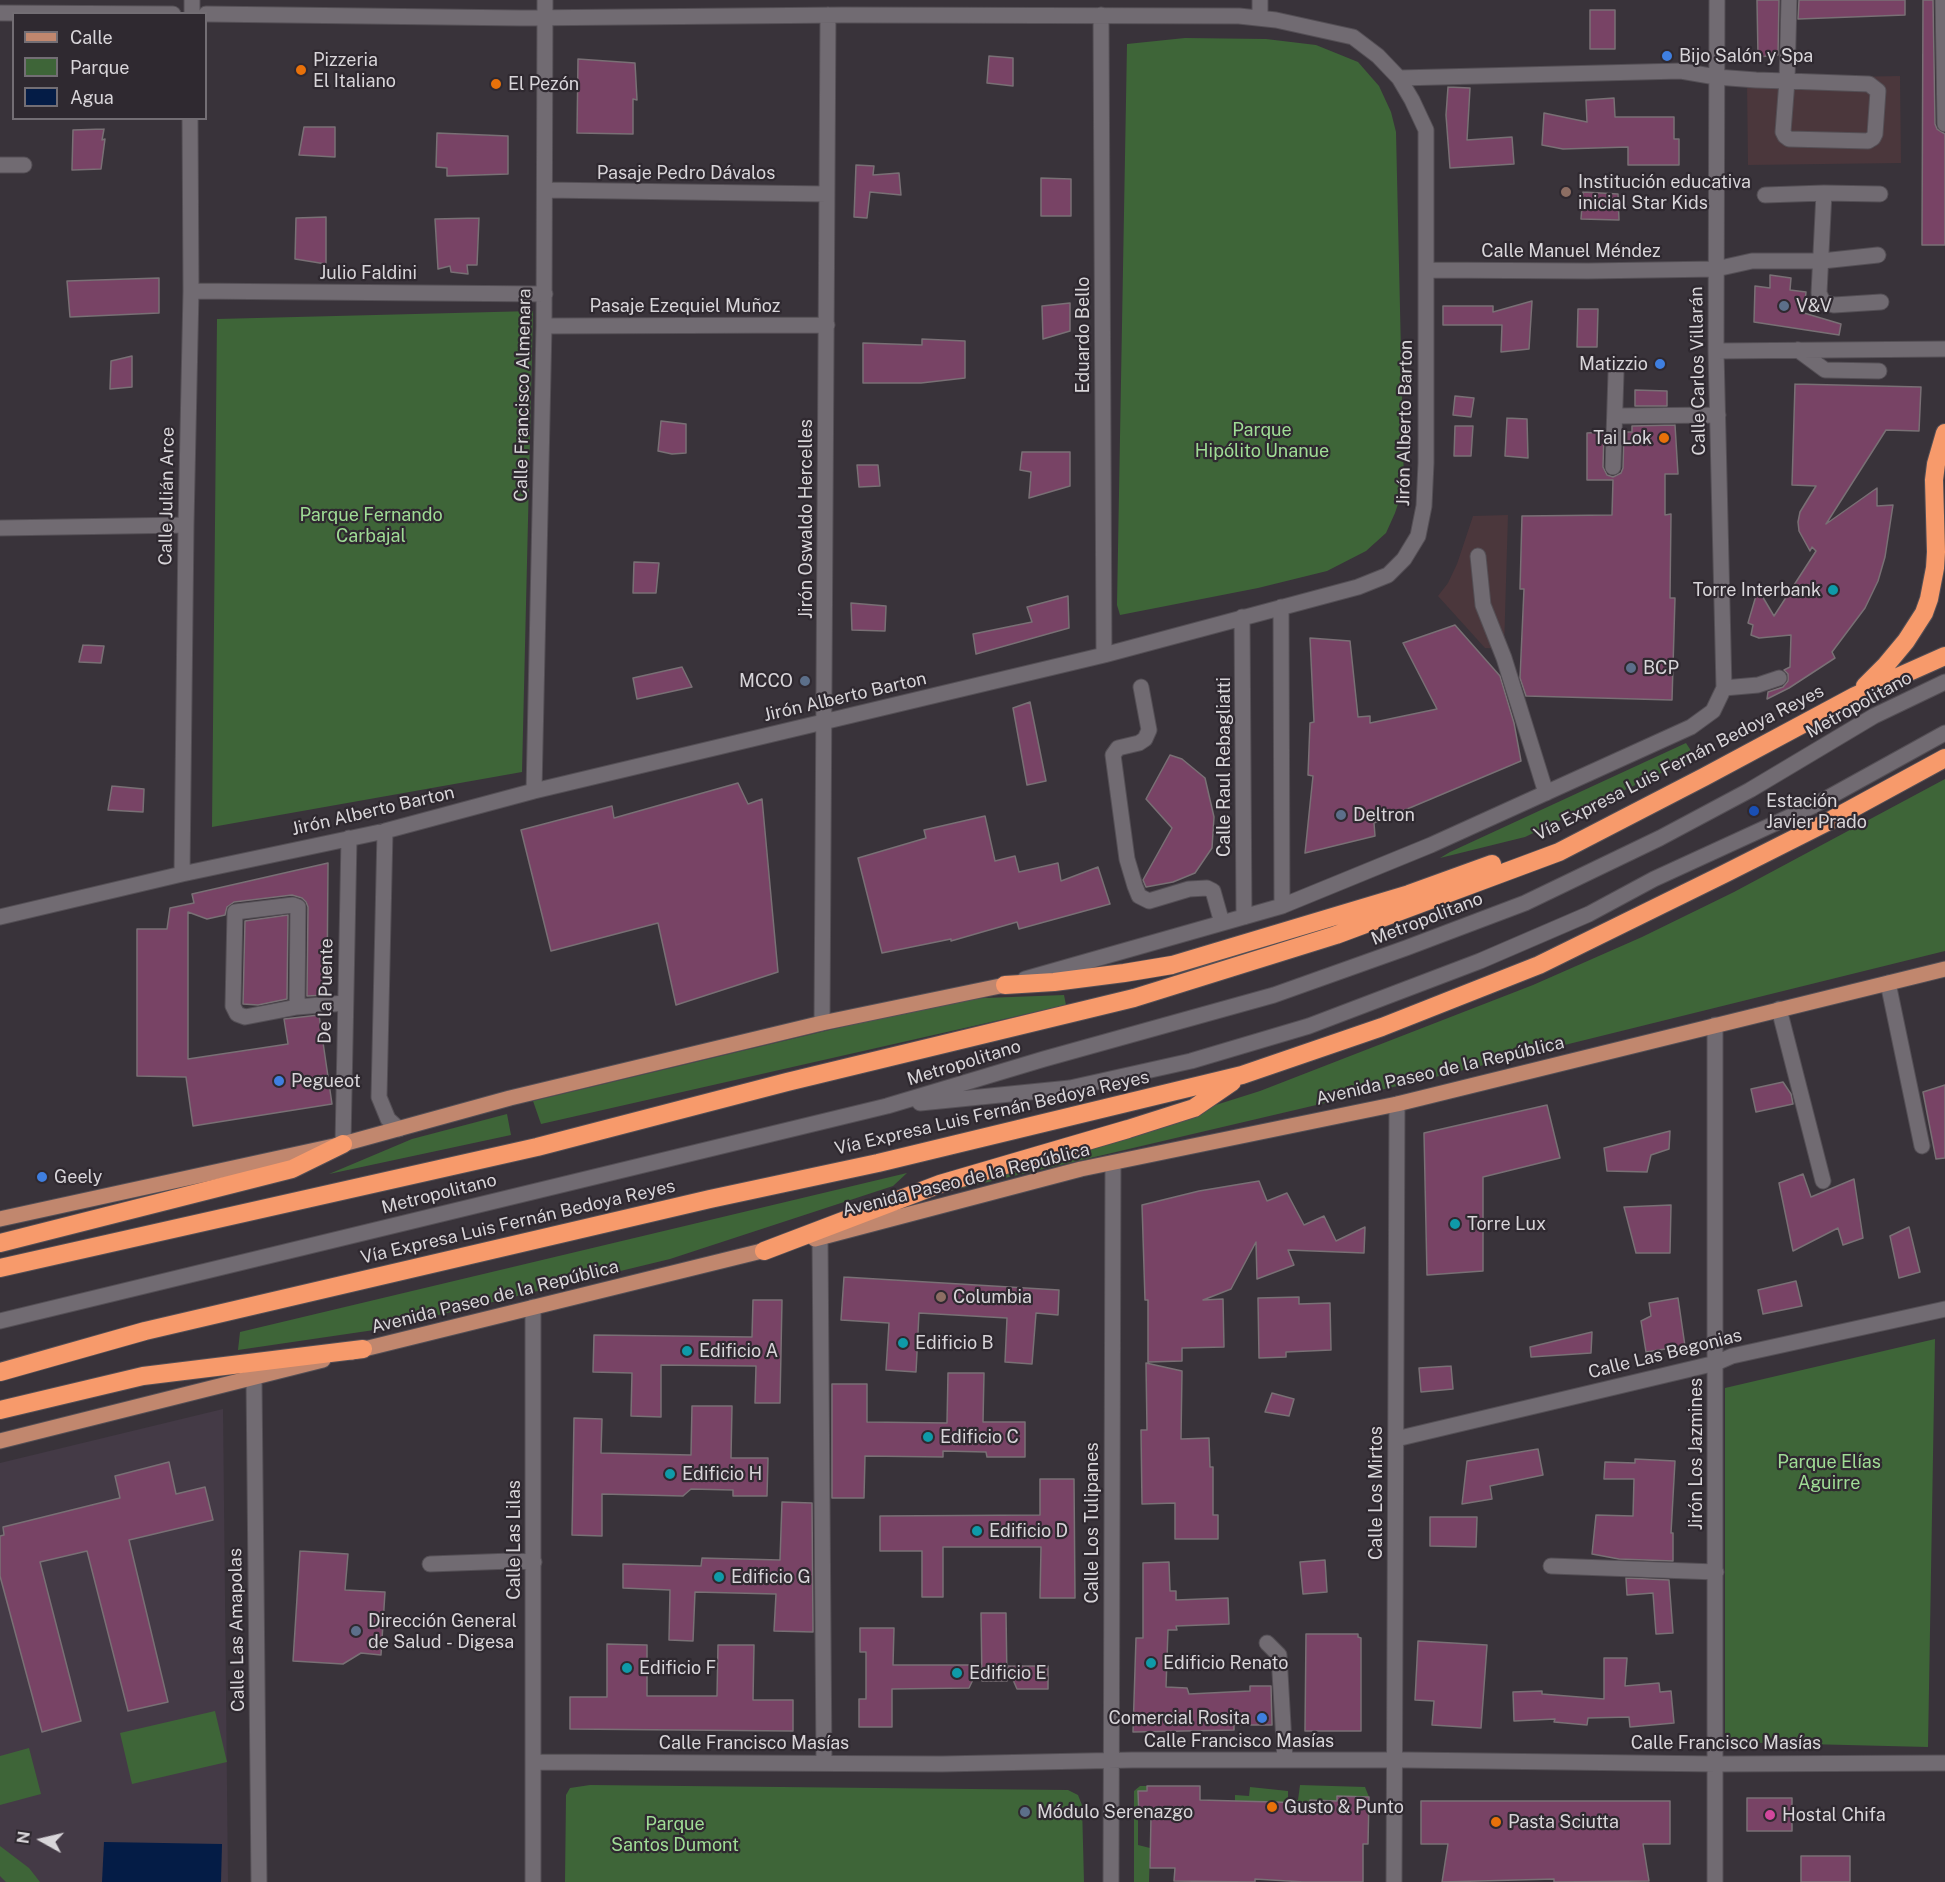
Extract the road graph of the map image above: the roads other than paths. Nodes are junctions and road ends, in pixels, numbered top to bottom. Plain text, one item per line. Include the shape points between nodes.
1 (545, 0) edge
2 (1260, 0) edge
3 (1717, 0) edge
4 (1789, 0) edge
5 (1943, 0) edge
6 (207, 14) edge
7 (828, 15) junction
8 (1101, 15) junction
9 (544, 17) junction
10 (1260, 18) junction
11 (1716, 77) junction
12 (1399, 78) junction
13 (1786, 81) junction
14 (190, 120) edge
15 (1945, 124) edge
16 (0, 165) edge
17 (24, 165) dead end
18 (545, 190) junction
19 (827, 194) junction
20 (1824, 194) junction
21 (1880, 194) dead end
22 (1765, 195) dead end
23 (1878, 255) dead end
24 (1822, 261) junction
25 (1716, 269) junction
26 (1427, 270) junction
27 (192, 291) junction
28 (545, 294) junction
29 (1881, 302) dead end
30 (827, 325) junction
31 (544, 326) junction
32 (1945, 349) edge
33 (1798, 350) junction
34 (1716, 351) junction
35 (1879, 370) dead end
36 (1616, 373) dead end
37 (1718, 415) junction
38 (1615, 416) junction
39 (1945, 434) edge
40 (1613, 467) dead end
41 (186, 525) junction
42 (0, 528) edge
43 (1478, 556) dead end
44 (1281, 607) junction
45 (1242, 617) junction
46 (1104, 655) junction
47 (1945, 656) edge
48 (1779, 678) dead end
49 (1945, 682) edge
50 (1141, 687) dead end
51 (1724, 688) junction
52 (1855, 696) junction
53 (824, 723) junction
54 (1945, 734) edge
55 (1945, 758) edge
56 (534, 791) junction
57 (1546, 793) junction
58 (385, 831) junction
59 (349, 838) junction
60 (1559, 852) junction
61 (182, 874) junction
62 (1282, 906) junction
63 (0, 917) edge
64 (1244, 917) junction
65 (1222, 923) junction
66 (1945, 969) edge
67 (1888, 983) junction
68 (1005, 985) junction
69 (345, 1003) junction
70 (297, 1007) junction
71 (1779, 1010) junction
72 (822, 1023) junction
73 (1715, 1025) junction
74 (1242, 1075) junction
75 (1397, 1104) junction
76 (887, 1106) junction
77 (399, 1129) junction
78 (343, 1144) junction
79 (1922, 1146) dead end
80 (1113, 1163) junction
81 (1823, 1181) dead end
82 (0, 1219) edge
83 (820, 1238) junction
84 (0, 1243) edge
85 (764, 1251) junction
86 (0, 1268) edge
87 (533, 1307) junction
88 (1945, 1309) edge
89 (0, 1321) edge
90 (363, 1349) junction
91 (1716, 1363) junction
92 (0, 1372) edge
93 (254, 1378) junction
94 (0, 1410) edge
95 (1396, 1438) junction
96 (0, 1441) edge
97 (534, 1562) junction
98 (430, 1564) dead end
99 (1551, 1566) dead end
100 (1716, 1572) junction
101 (1268, 1643) dead end
102 (1285, 1760) junction
103 (1395, 1760) junction
104 (534, 1762) junction
105 (1112, 1762) junction
106 (824, 1763) junction
107 (1945, 1763) edge
108 (1716, 1764) junction
109 (259, 1882) edge
110 (533, 1882) edge
111 (1111, 1882) edge
112 (1394, 1882) edge
113 (1715, 1882) edge

1 - 9 street, Calle Francisco Almenara
2 - 10 street
3 - 11 street, Calle Carlos Villarán
4 - 13 street
5 - 15 street
6 - 9 street, Jirón Alberto Barton
7 - 8 street, Jirón Alberto Barton
7 - 9 street, Jirón Alberto Barton
7 - 19 street, Jirón Oswaldo Hercelles
8 - 10 street, Jirón Alberto Barton
8 - 46 street, Eduardo Bello
9 - 18 street, Calle Francisco Almenara
10 - 12 street, Jirón Alberto Barton via 1353,37
11 - 12 street via 1681,71
11 - 13 street
11 - 25 street, Calle Carlos Villarán
12 - 26 street, Jirón Alberto Barton via 1426,130
13 - 13 street via 1783,132 1789,139 1873,138 1878,91 1874,87
14 - 27 street, Calle Julián Arce
16 - 17 street
18 - 19 street, Pasaje Pedro Dávalos
18 - 28 street, Calle Francisco Almenara
19 - 30 street, Jirón Oswaldo Hercelles
20 - 21 street
20 - 22 street
20 - 24 street
23 - 24 street, Calle Manuel Méndez
24 - 25 street, Calle Manuel Méndez via 1752,261
24 - 29 street via 1819,293 1823,302
25 - 26 street, Calle Manuel Méndez
25 - 34 street, Calle Carlos Villarán
26 - 44 street, Jirón Alberto Barton via 1426,462 1418,537 1388,575
27 - 28 street, Julio Faldini
27 - 41 street, Calle Julián Arce
28 - 31 street, Calle Francisco Almenara
30 - 31 street, Pasaje Ezequiel Muñoz
30 - 53 street, Jirón Oswaldo Hercelles
31 - 56 street, Calle Francisco Almenara
32 - 33 street
33 - 34 street
33 - 35 street via 1825,370
34 - 37 street, Calle Carlos Villarán
36 - 38 street
37 - 38 street
37 - 51 street, Calle Carlos Villarán
38 - 40 street
39 - 52 highway via 1934,480 1935,560 1929,599 1898,652
41 - 42 street
41 - 61 street, Calle Julián Arce
43 - 57 street via 1483,605 1504,658
44 - 45 street, Jirón Alberto Barton
44 - 62 street
45 - 46 street, Jirón Alberto Barton
45 - 64 street, Calle Raul Rebagliatti
46 - 53 street, Jirón Alberto Barton
47 - 52 highway, Vía Expresa Luis Fernán Bedoya Reyes
48 - 51 street via 1758,686
49 - 76 street, Metropolitano via 1874,717 1670,833 1525,903 1274,995
50 - 65 street via 1149,730 1145,740 1118,748 1113,755 1127,859 1135,886 1139,896 1149,901 1207,888 1213,891
51 - 57 street via 1713,711 1691,728
52 - 60 highway, Vía Expresa Luis Fernán Bedoya Reyes
53 - 56 street, Jirón Alberto Barton
53 - 72 street, Jirón Oswaldo Hercelles
54 - 76 street, Metropolitano via 1813,806 1654,879 1589,914 1480,961 1310,1026 1191,1061 1070,1088
55 - 74 highway, Vía Expresa Luis Fernán Bedoya Reyes via 1539,965 1382,1027
56 - 58 street, Jirón Alberto Barton
57 - 62 street
58 - 59 street, Jirón Alberto Barton
58 - 77 street via 379,1097 388,1119
59 - 61 street, Jirón Alberto Barton
59 - 69 street, De la Puente
60 - 68 highway via 1506,859 1408,894 1172,965 1124,974
60 - 86 highway, Vía Expresa Luis Fernán Bedoya Reyes via 1336,935 1134,998 537,1147
61 - 63 street, Jirón Alberto Barton
62 - 64 street
64 - 65 street
65 - 68 street
66 - 67 main road, Avenida Paseo de la República
67 - 71 main road, Avenida Paseo de la República
67 - 79 street
68 - 72 main road
69 - 70 street
69 - 78 street, De la Puente
70 - 70 street via 244,1017 237,1014 233,1005 235,912 298,907
71 - 73 main road, Avenida Paseo de la República
71 - 81 street
72 - 77 main road via 510,1098
73 - 75 main road, Avenida Paseo de la República
73 - 91 street, Jirón Los Jazmines
74 - 85 highway via 1194,1108 940,1184
74 - 92 highway, Vía Expresa Luis Fernán Bedoya Reyes via 145,1331
75 - 80 main road, Avenida Paseo de la República
75 - 95 street, Calle Los Mirtos
76 - 89 street, Metropolitano
77 - 78 main road
78 - 82 main road
78 - 84 highway via 292,1169
80 - 83 main road, Avenida Paseo de la República
80 - 105 street, Calle Los Tulipanes
83 - 85 main road, Avenida Paseo de la República
83 - 106 street
85 - 87 main road, Avenida Paseo de la República
87 - 90 main road, Avenida Paseo de la República
87 - 97 street, Calle Las Lilas
88 - 91 street, Calle Las Begonias via 1732,1356
90 - 93 main road, Avenida Paseo de la República
90 - 94 highway via 142,1376
91 - 95 street, Calle Las Begonias
91 - 100 street, Jirón Los Jazmines
93 - 96 main road, Avenida Paseo de la República
93 - 109 street, Calle Las Amapolas
95 - 103 street, Calle Los Mirtos
97 - 98 street
97 - 104 street, Calle Las Lilas
99 - 100 street
100 - 108 street, Jirón Los Jazmines
101 - 102 street via 1279,1655
102 - 103 street, Calle Francisco Masías
102 - 105 street, Calle Francisco Masías
103 - 108 street, Calle Francisco Masías
103 - 112 street, Calle Los Mirtos
104 - 106 street, Calle Francisco Masías
104 - 110 street, Calle Las Lilas
105 - 106 street, Calle Francisco Masías
105 - 111 street, Calle Los Tulipanes
107 - 108 street, Calle Francisco Masías
108 - 113 street, Jirón Los Jazmines

